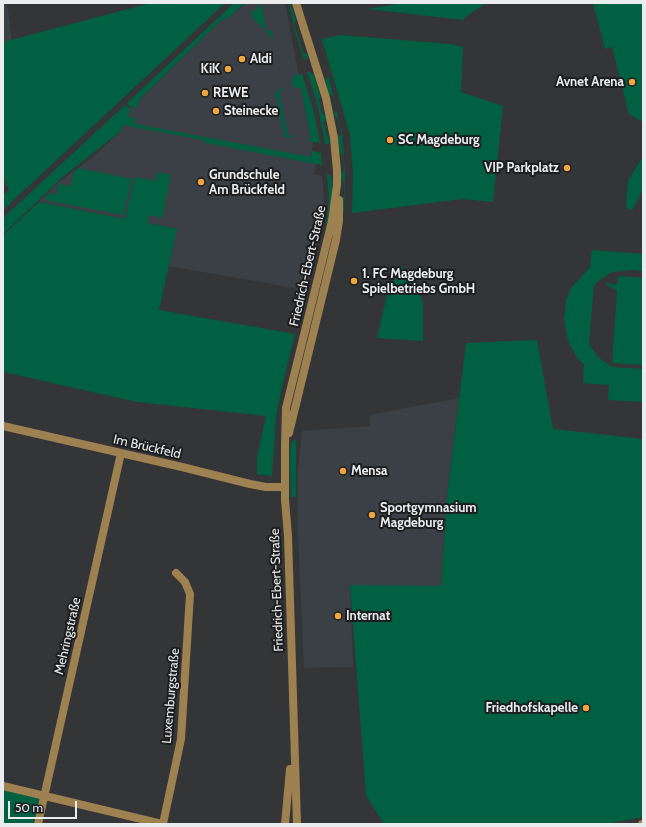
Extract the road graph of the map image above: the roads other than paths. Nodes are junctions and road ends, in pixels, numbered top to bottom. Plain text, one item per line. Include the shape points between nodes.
1 (296, 3) edge
2 (3, 426) edge
3 (121, 453) junction
4 (285, 486) junction
5 (176, 573) dead end
6 (293, 732) junction
7 (3, 786) edge
8 (44, 796) junction
9 (38, 824) edge
10 (162, 824) edge
11 (285, 824) edge
12 (296, 824) edge

1 - 4 street, Friedrich-Ebert-Straße via 330,117 336,151 339,221 285,447
2 - 3 street, Im Brückfeld
3 - 4 street, Im Brückfeld via 250,484 266,487
3 - 8 street, Mehringstraße
4 - 6 street, Friedrich-Ebert-Straße
5 - 10 street, Luxemburgstraße via 185,582 190,594 181,740
6 - 11 street, Friedrich-Ebert-Straße
6 - 12 street, Friedrich-Ebert-Straße
7 - 8 street
8 - 9 street, Mehringstraße
8 - 10 street

